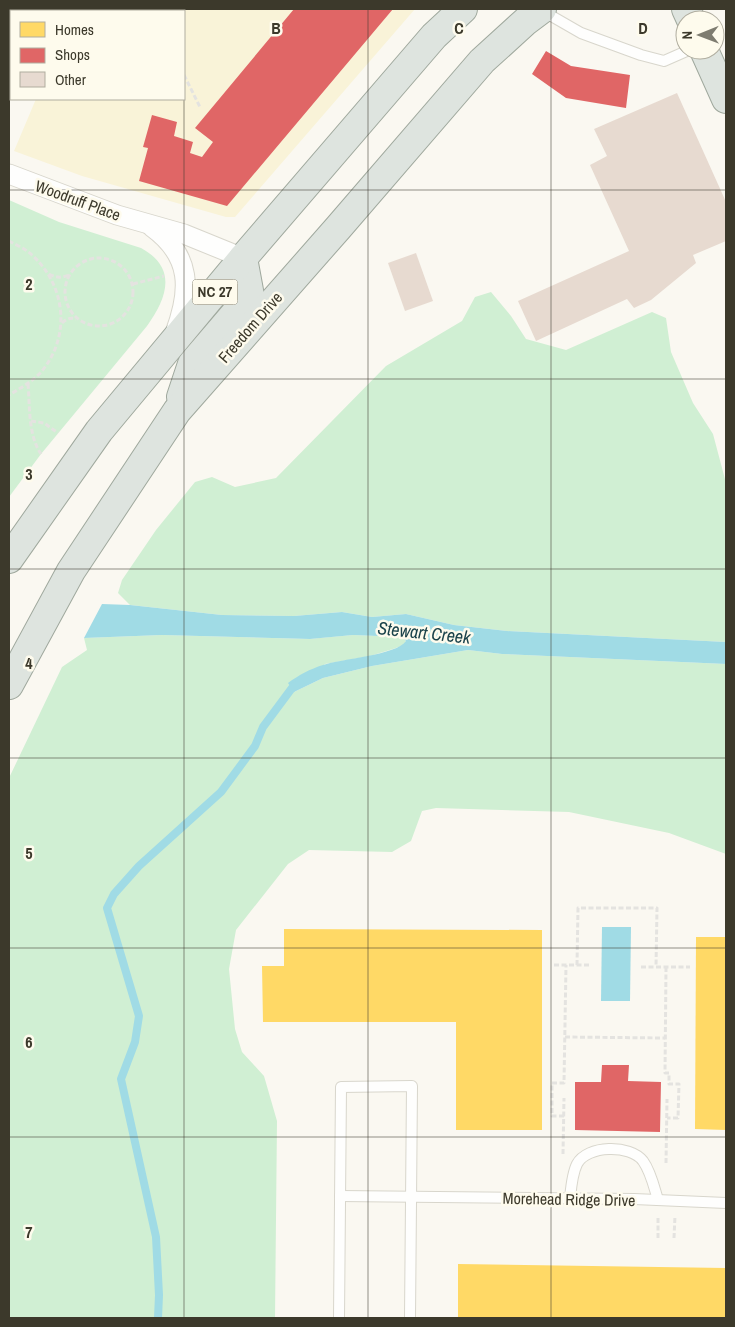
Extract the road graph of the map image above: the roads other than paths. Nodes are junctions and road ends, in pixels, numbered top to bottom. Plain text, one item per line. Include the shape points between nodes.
1 (450, 9) edge
2 (463, 9) edge
3 (541, 9) edge
4 (434, 36) junction
5 (675, 56) edge
6 (708, 60) edge
7 (726, 99) edge
8 (9, 174) edge
9 (147, 223) junction
10 (243, 258) junction
11 (168, 348) junction
12 (177, 411) junction
13 (9, 559) edge
14 (9, 685) edge
15 (340, 1196) junction
16 (412, 1196) junction
17 (570, 1199) junction
18 (658, 1200) junction
19 (726, 1203) edge
20 (339, 1318) edge
21 (410, 1318) edge

1 - 4 main road
2 - 4 main road, NC 27
3 - 5 lane via 581,33 641,56 664,61
3 - 12 main road, Freedom Drive / NC 27 via 482,61
4 - 10 main road, NC 27
6 - 7 main road
8 - 9 street, Woodruff Place
9 - 10 street, Woodruff Place
9 - 11 street, Woodruff Place via 178,252 184,271 185,302
10 - 11 main road, NC 27
10 - 12 main road via 250,296 192,364
11 - 13 main road, NC 27 via 99,431
12 - 14 main road, Freedom Drive / NC 27 via 71,571
15 - 16 lane, Morehead Ridge Drive
15 - 16 lane via 341,1087 412,1086
15 - 20 lane
16 - 17 lane, Morehead Ridge Drive
16 - 21 lane
17 - 18 lane, Morehead Ridge Drive
17 - 18 lane via 577,1163 586,1154 598,1150 626,1150 642,1159
18 - 19 lane, Morehead Ridge Drive

